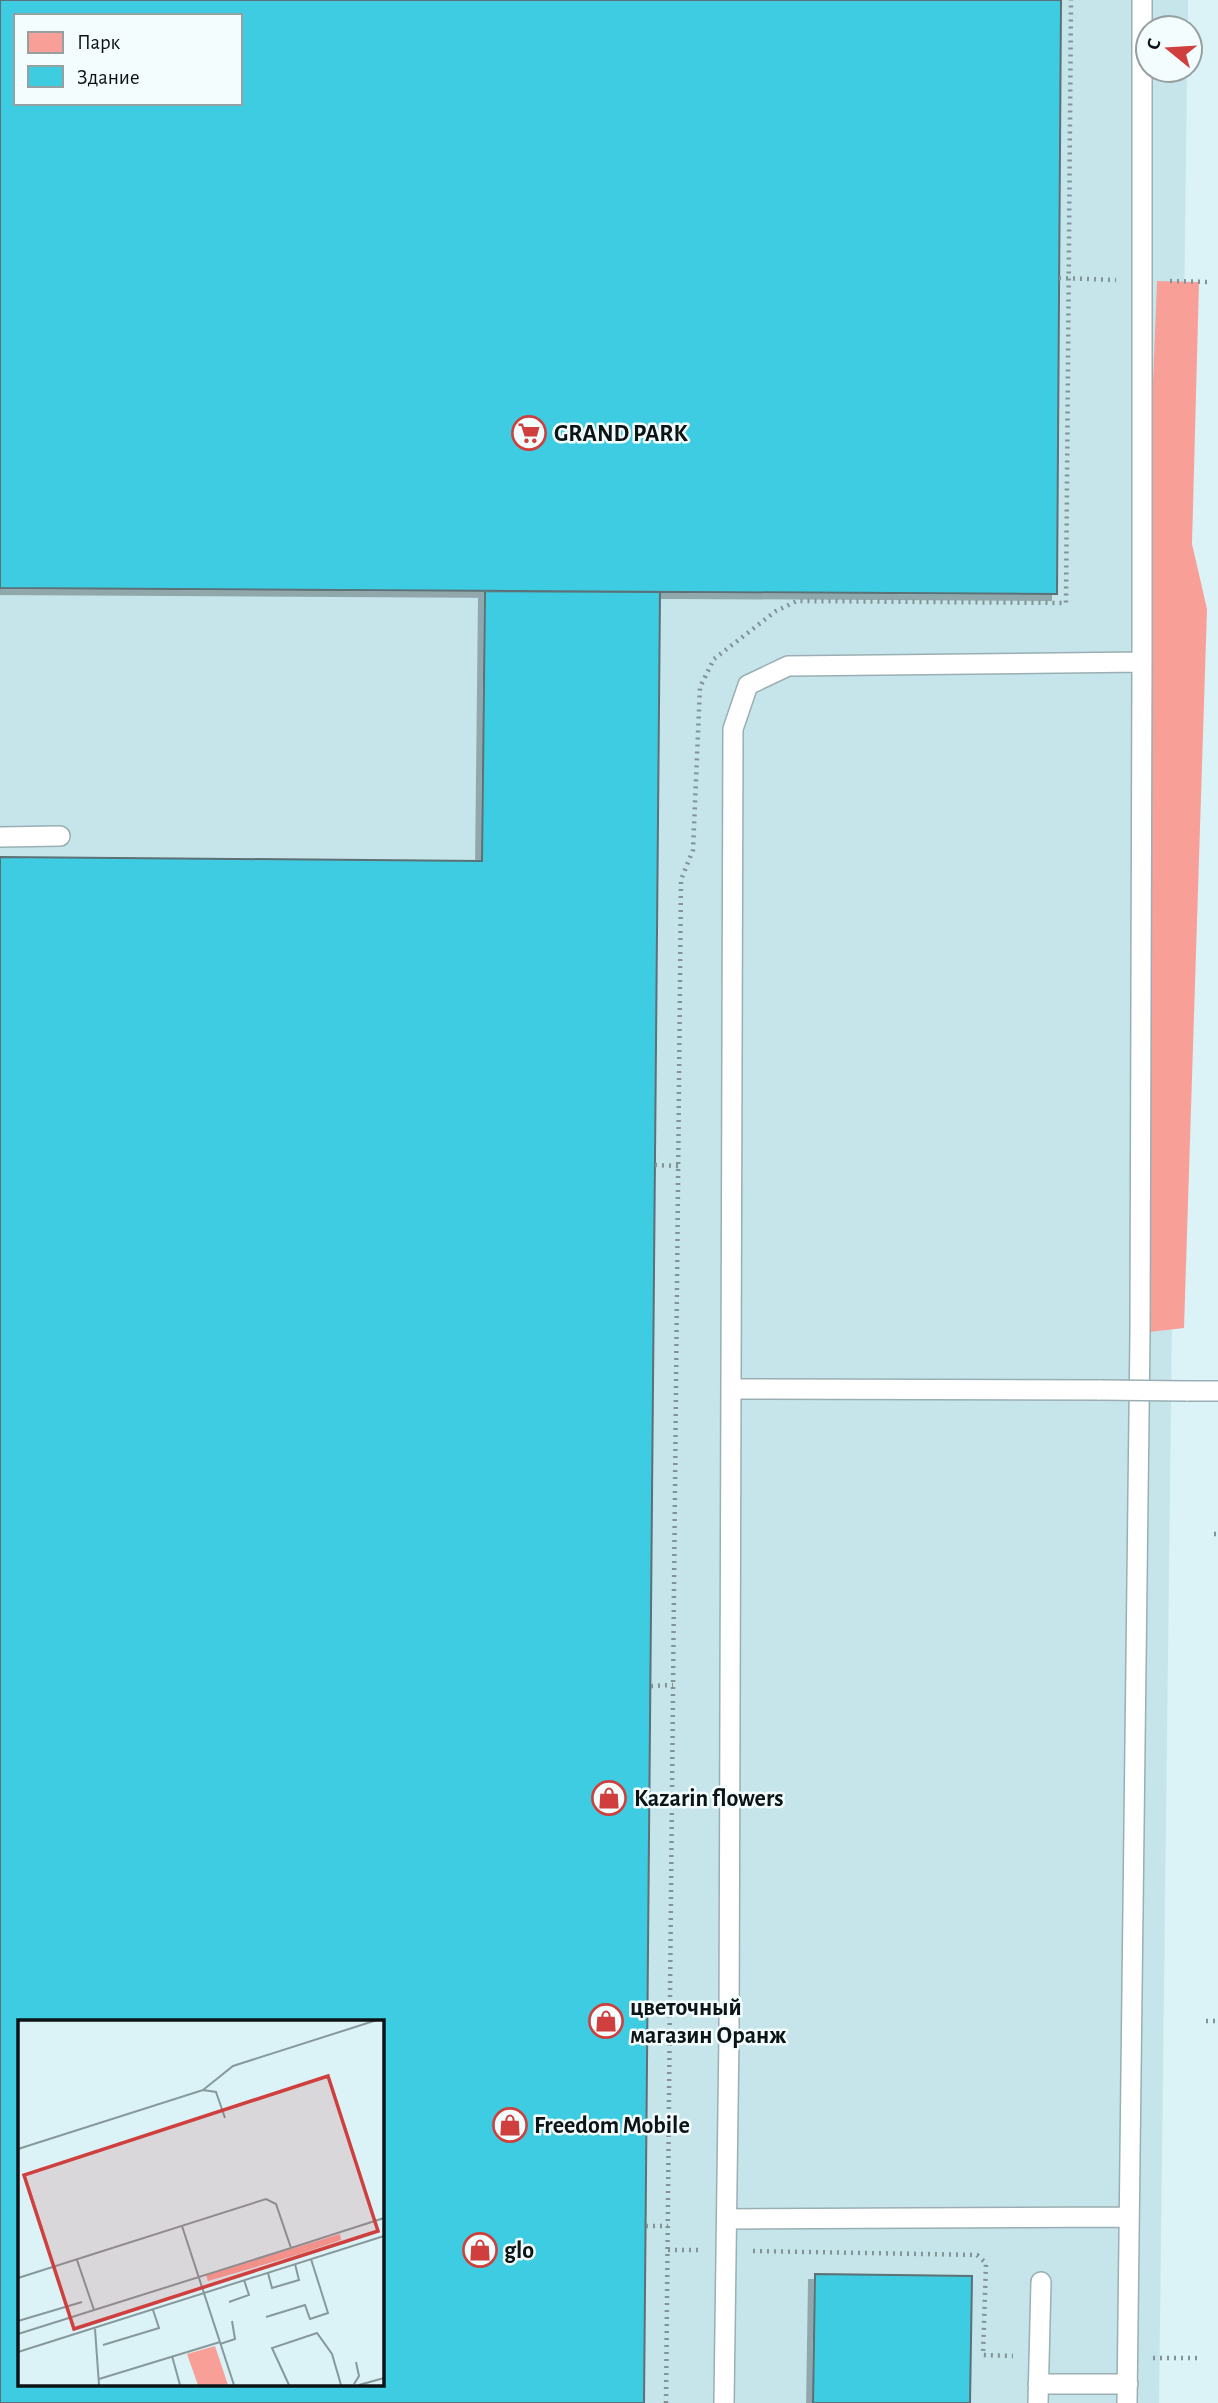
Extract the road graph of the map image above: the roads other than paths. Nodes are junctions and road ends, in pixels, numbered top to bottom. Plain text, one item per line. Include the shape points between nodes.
1 (1142, 0) edge
2 (1142, 662) junction
3 (60, 836) dead end
4 (0, 837) edge
5 (731, 1389) junction
6 (1218, 1391) edge
7 (1128, 2217) junction
8 (727, 2219) junction
9 (1041, 2281) dead end
10 (1038, 2393) edge
11 (1128, 2393) edge
12 (723, 2403) edge

1 - 2 lane
2 - 5 lane via 788,666 748,685 733,729
2 - 7 lane via 1140,1333
3 - 4 lane
5 - 6 lane, bridge
5 - 8 lane
7 - 8 lane
7 - 11 lane
8 - 12 lane
9 - 10 lane
10 - 11 lane

